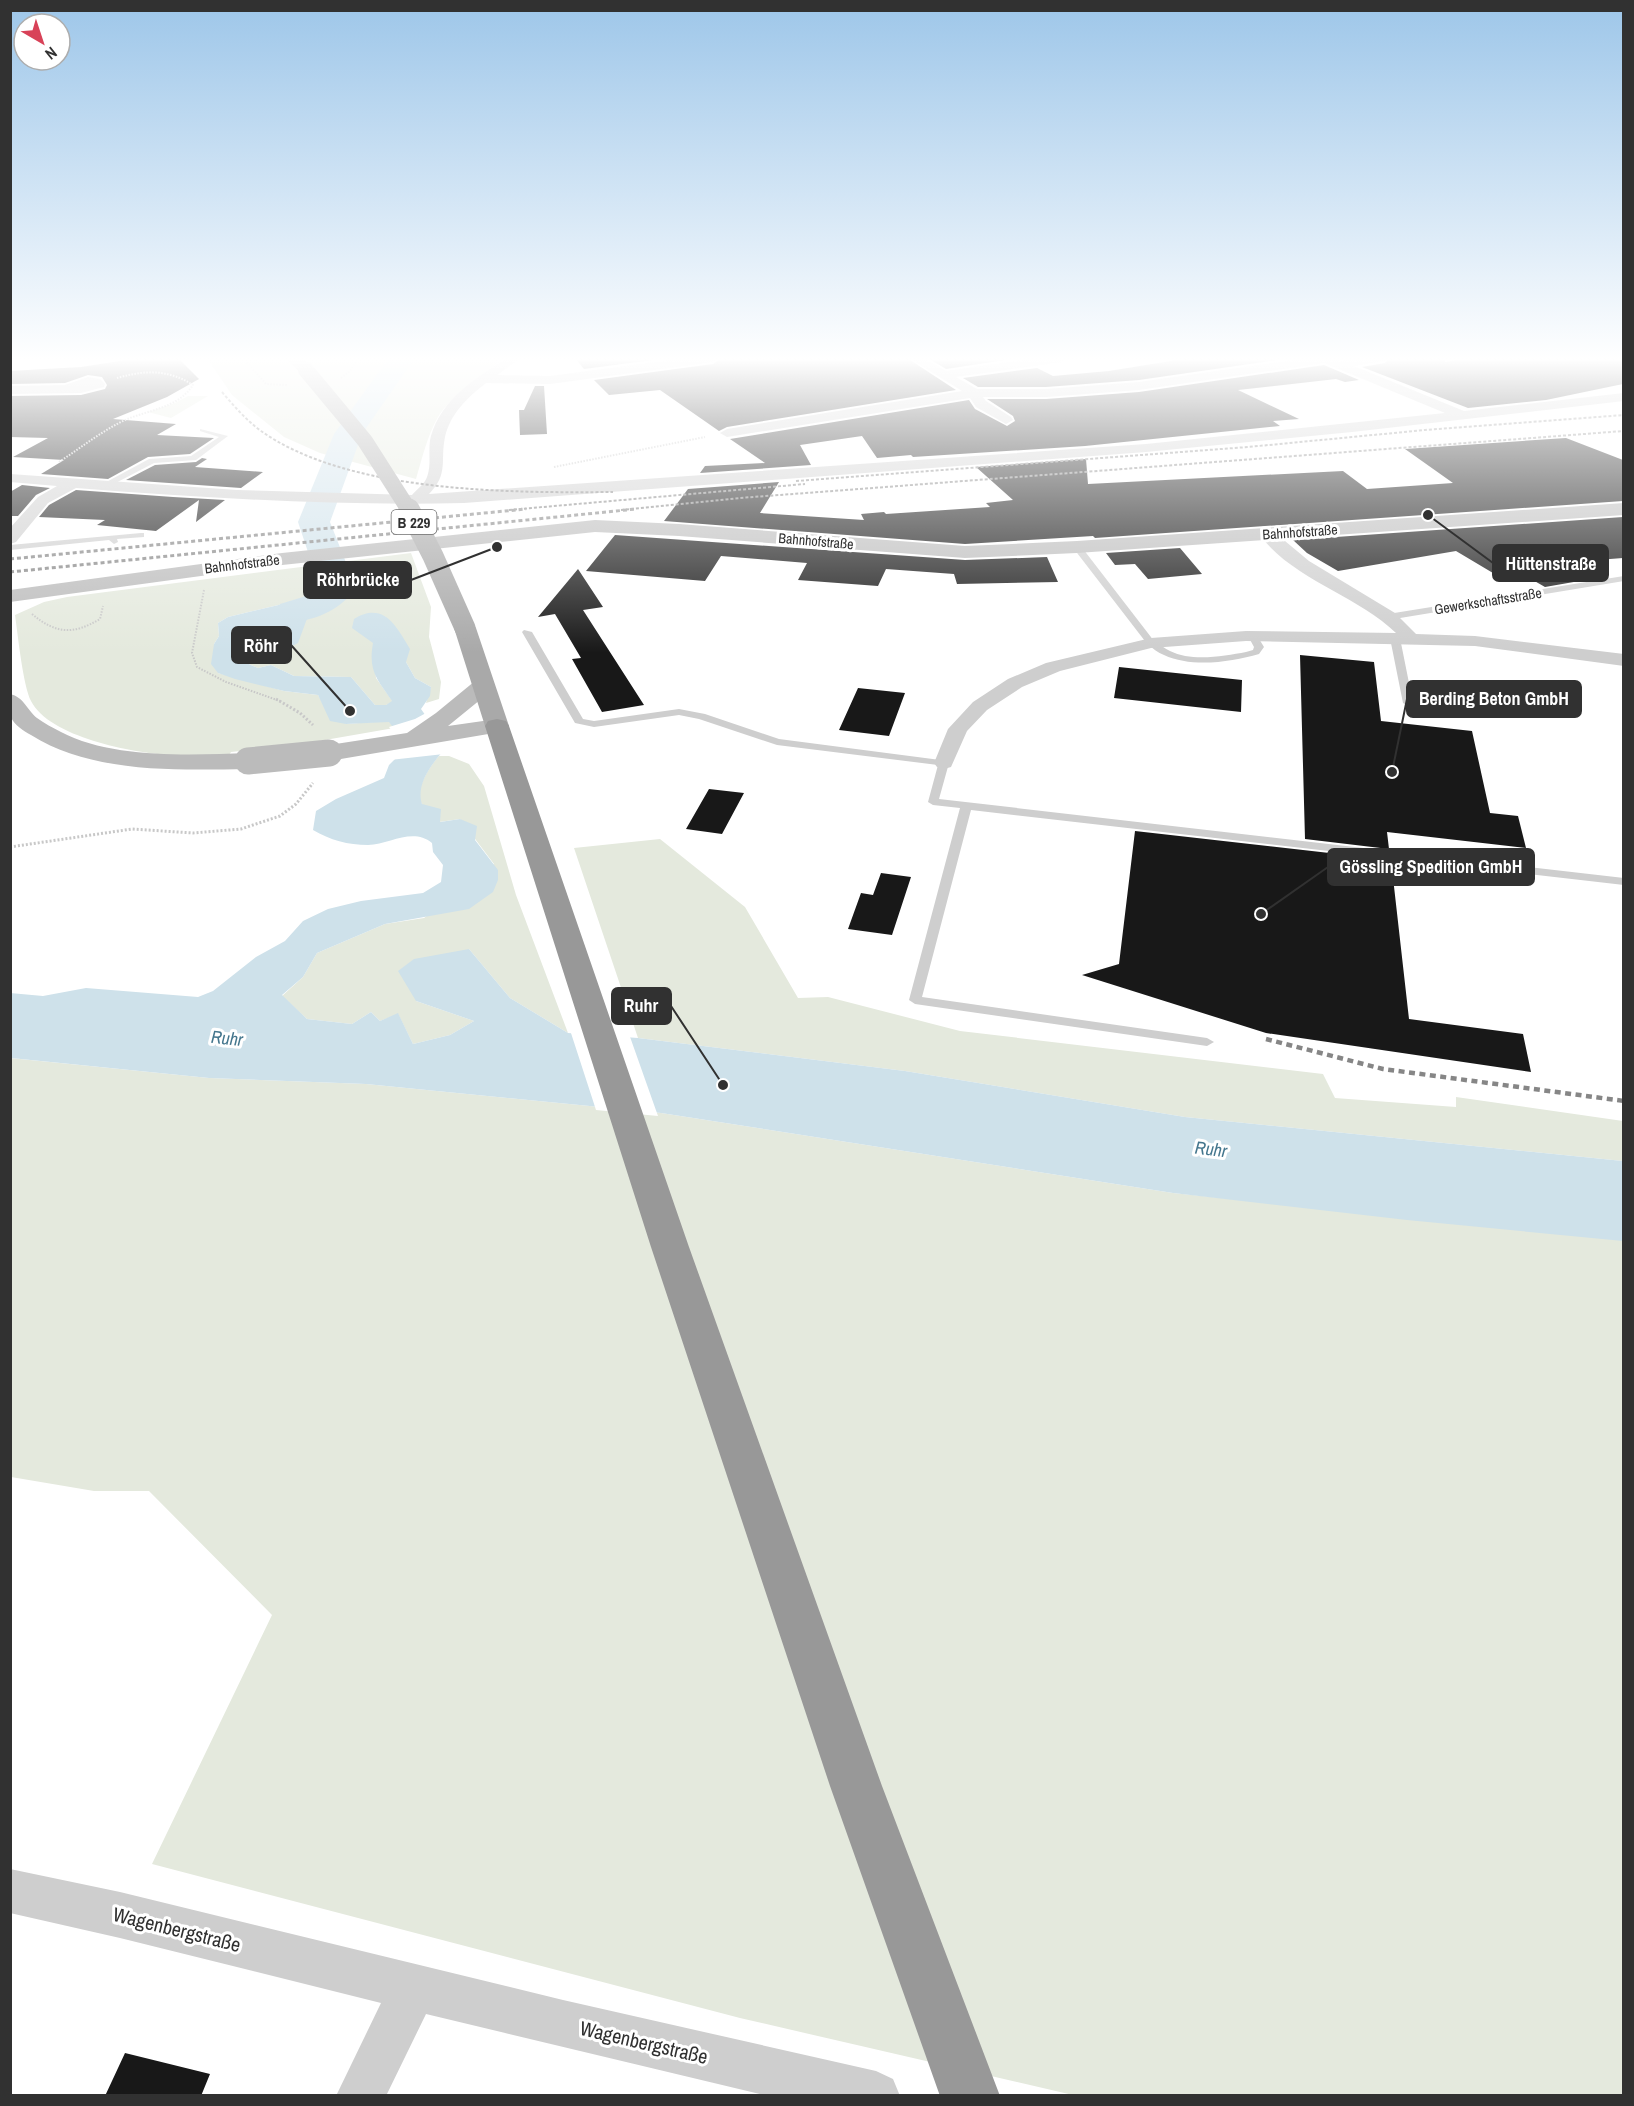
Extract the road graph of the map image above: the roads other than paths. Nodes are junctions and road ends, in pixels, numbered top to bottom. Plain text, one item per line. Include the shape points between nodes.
1 (195, 456) edge
2 (374, 456) edge
3 (436, 456) edge
4 (1035, 456) edge
5 (10, 478) edge
6 (74, 483) junction
7 (103, 486) junction
8 (416, 500) junction
9 (1623, 509) edge
10 (1267, 534) junction
11 (141, 535) dead end
12 (10, 539) edge
13 (1077, 547) junction
14 (10, 548) edge
15 (1623, 578) edge
16 (18, 602) edge
17 (1388, 617) junction
18 (527, 632) dead end
19 (1403, 638) junction
20 (1151, 643) junction
21 (1623, 660) edge
22 (483, 687) junction
23 (10, 700) edge
24 (1408, 703) dead end
25 (497, 726) junction
26 (407, 741) junction
27 (944, 763) junction
28 (966, 806) junction
29 (1623, 882) edge
30 (1207, 1042) dead end
31 (10, 1892) edge
32 (414, 1987) junction
33 (360, 2096) edge
34 (876, 2096) edge
35 (970, 2096) edge

1 - 7 lane via 152,461
2 - 22 main road, B 229, bridge via 396,487 452,597
3 - 8 street via 434,478
4 - 8 street
5 - 6 street
6 - 7 street
6 - 12 street via 43,500
7 - 8 street
9 - 10 street, Bahnhofstraße
10 - 13 street, Bahnhofstraße
10 - 17 street via 1300,563
11 - 14 lane
13 - 16 street, Bahnhofstraße via 931,550 616,526 282,559 164,574
13 - 20 lane
15 - 17 lane, Gewerkschaftsstraße
17 - 19 street via 1403,628
18 - 27 lane via 579,721 594,724 679,711 777,742
19 - 20 street via 1253,636
19 - 21 street via 1474,641
19 - 24 lane
20 - 27 street via 1053,667 1015,683 980,706 958,729
22 - 25 main road, B 229
22 - 26 street via 445,718
23 - 26 street, bridge via 37,728 85,749 133,759 183,763 248,761
25 - 26 street
25 - 35 highway via 670,1247 841,1741
27 - 28 lane via 933,802
28 - 29 lane
28 - 30 lane via 915,1000
31 - 32 street, Wagenbergstraße
32 - 33 street
32 - 34 street, Wagenbergstraße

